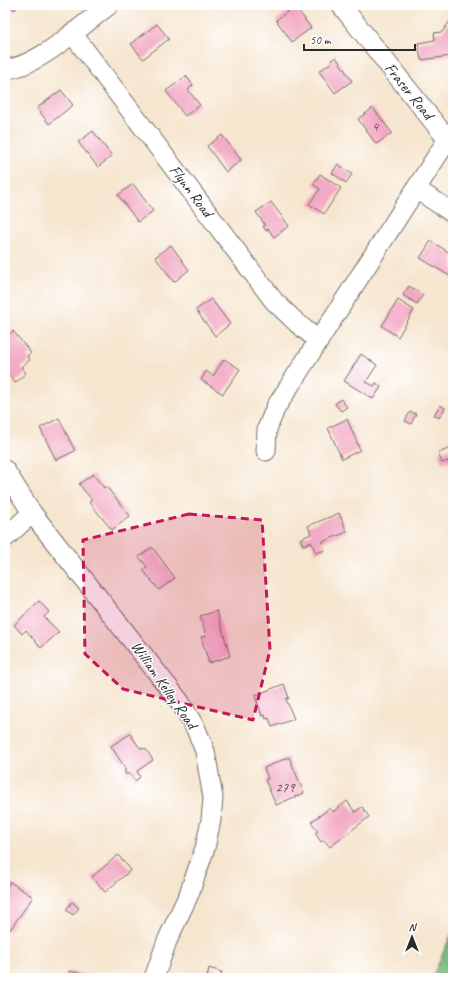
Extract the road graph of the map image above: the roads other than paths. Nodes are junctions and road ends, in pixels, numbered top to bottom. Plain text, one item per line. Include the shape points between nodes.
1 (109, 5) edge
2 (340, 5) edge
3 (72, 33) junction
4 (5, 69) edge
5 (450, 135) edge
6 (416, 189) junction
7 (453, 213) edge
8 (319, 341) junction
9 (266, 451) dead end
10 (5, 470) edge
11 (32, 513) junction
12 (5, 538) edge
13 (154, 978) edge

1 - 3 street
2 - 5 street, Fraser Road
3 - 4 street via 33,60 12,69
3 - 8 street, Flynn Road via 274,301
5 - 6 street
6 - 7 street
6 - 8 street
8 - 9 street via 276,407 267,429
10 - 11 street, William Kelley Road
11 - 12 street
11 - 13 street, William Kelley Road via 180,702 206,751 213,798 207,840 189,894 167,941

